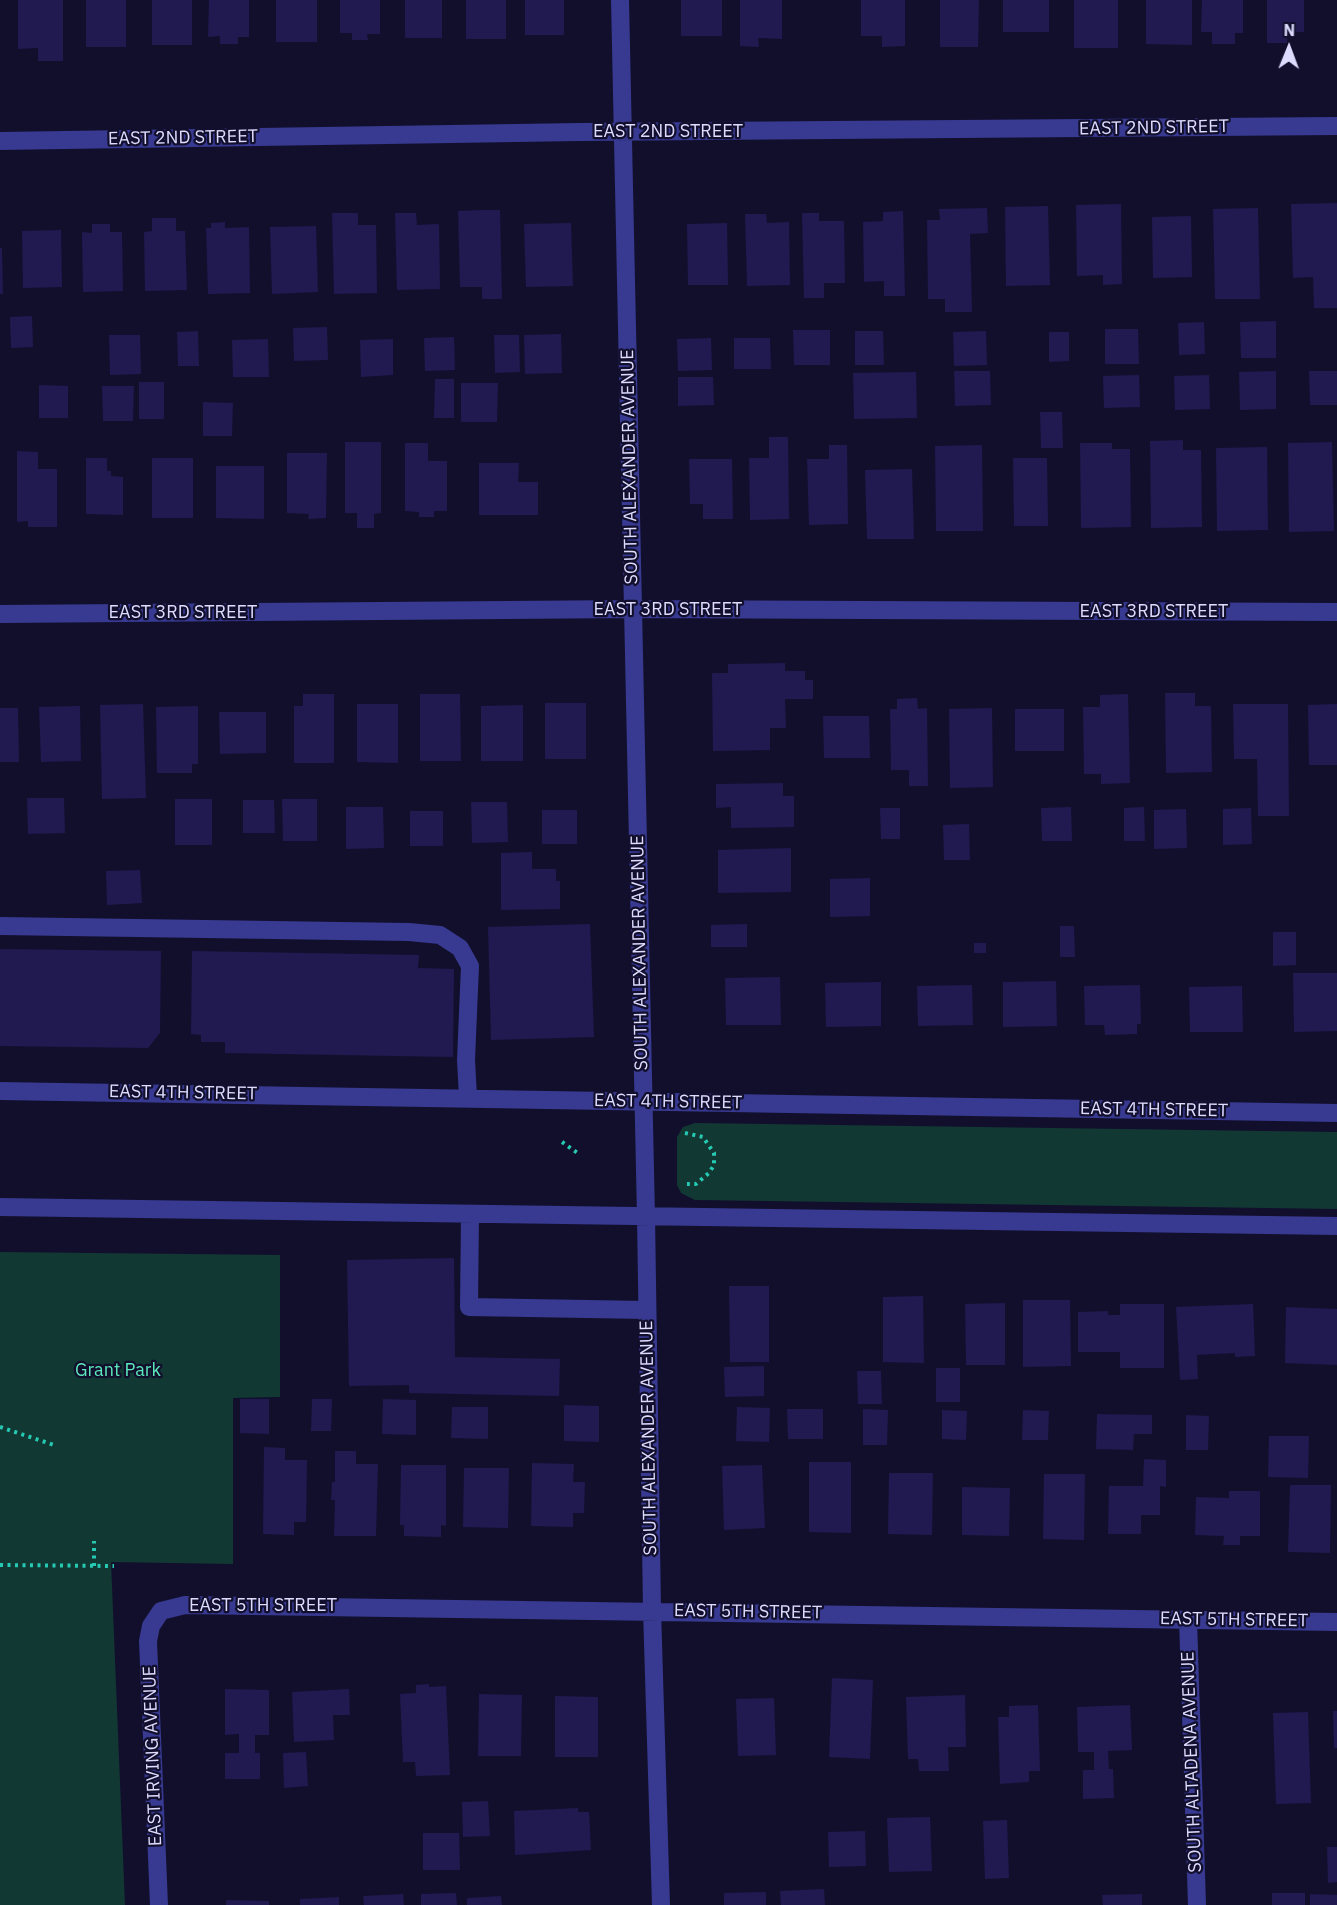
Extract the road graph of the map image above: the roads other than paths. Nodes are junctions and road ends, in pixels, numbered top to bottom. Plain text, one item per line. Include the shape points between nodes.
1 (620, 0) edge
2 (1337, 126) edge
3 (623, 132) junction
4 (0, 141) edge
5 (633, 609) junction
6 (1337, 612) edge
7 (0, 614) edge
8 (0, 926) edge
9 (0, 1091) edge
10 (468, 1097) junction
11 (643, 1101) junction
12 (1337, 1113) edge
13 (0, 1207) edge
14 (470, 1215) junction
15 (646, 1216) junction
16 (1337, 1226) edge
17 (646, 1310) junction
18 (652, 1610) junction
19 (161, 1611) joint
20 (1188, 1619) junction
21 (1337, 1622) edge
22 (159, 1905) edge
23 (661, 1905) edge
24 (1197, 1905) edge

1 - 3 street, SOUTH ALEXANDER AVENUE
2 - 3 street, EAST 2ND STREET
3 - 4 street, EAST 2ND STREET
3 - 5 street, SOUTH ALEXANDER AVENUE
5 - 6 street, EAST 3RD STREET
5 - 7 street, EAST 3RD STREET
5 - 11 street, SOUTH ALEXANDER AVENUE
8 - 10 street via 440,935 460,948 470,966
9 - 10 street, EAST 4TH STREET
10 - 11 street, EAST 4TH STREET
11 - 12 street, EAST 4TH STREET
11 - 15 street, SOUTH ALEXANDER AVENUE
13 - 14 street
14 - 15 street
14 - 17 street via 469,1307
15 - 16 street
15 - 17 street, SOUTH ALEXANDER AVENUE
17 - 18 street, SOUTH ALEXANDER AVENUE
18 - 19 street, EAST 5TH STREET via 185,1605
18 - 20 street, EAST 5TH STREET
18 - 23 street, SOUTH ALEXANDER AVENUE
19 - 22 street, EAST IRVING AVENUE via 151,1626 148,1641
20 - 21 street, EAST 5TH STREET
20 - 24 street, SOUTH ALTADENA AVENUE

